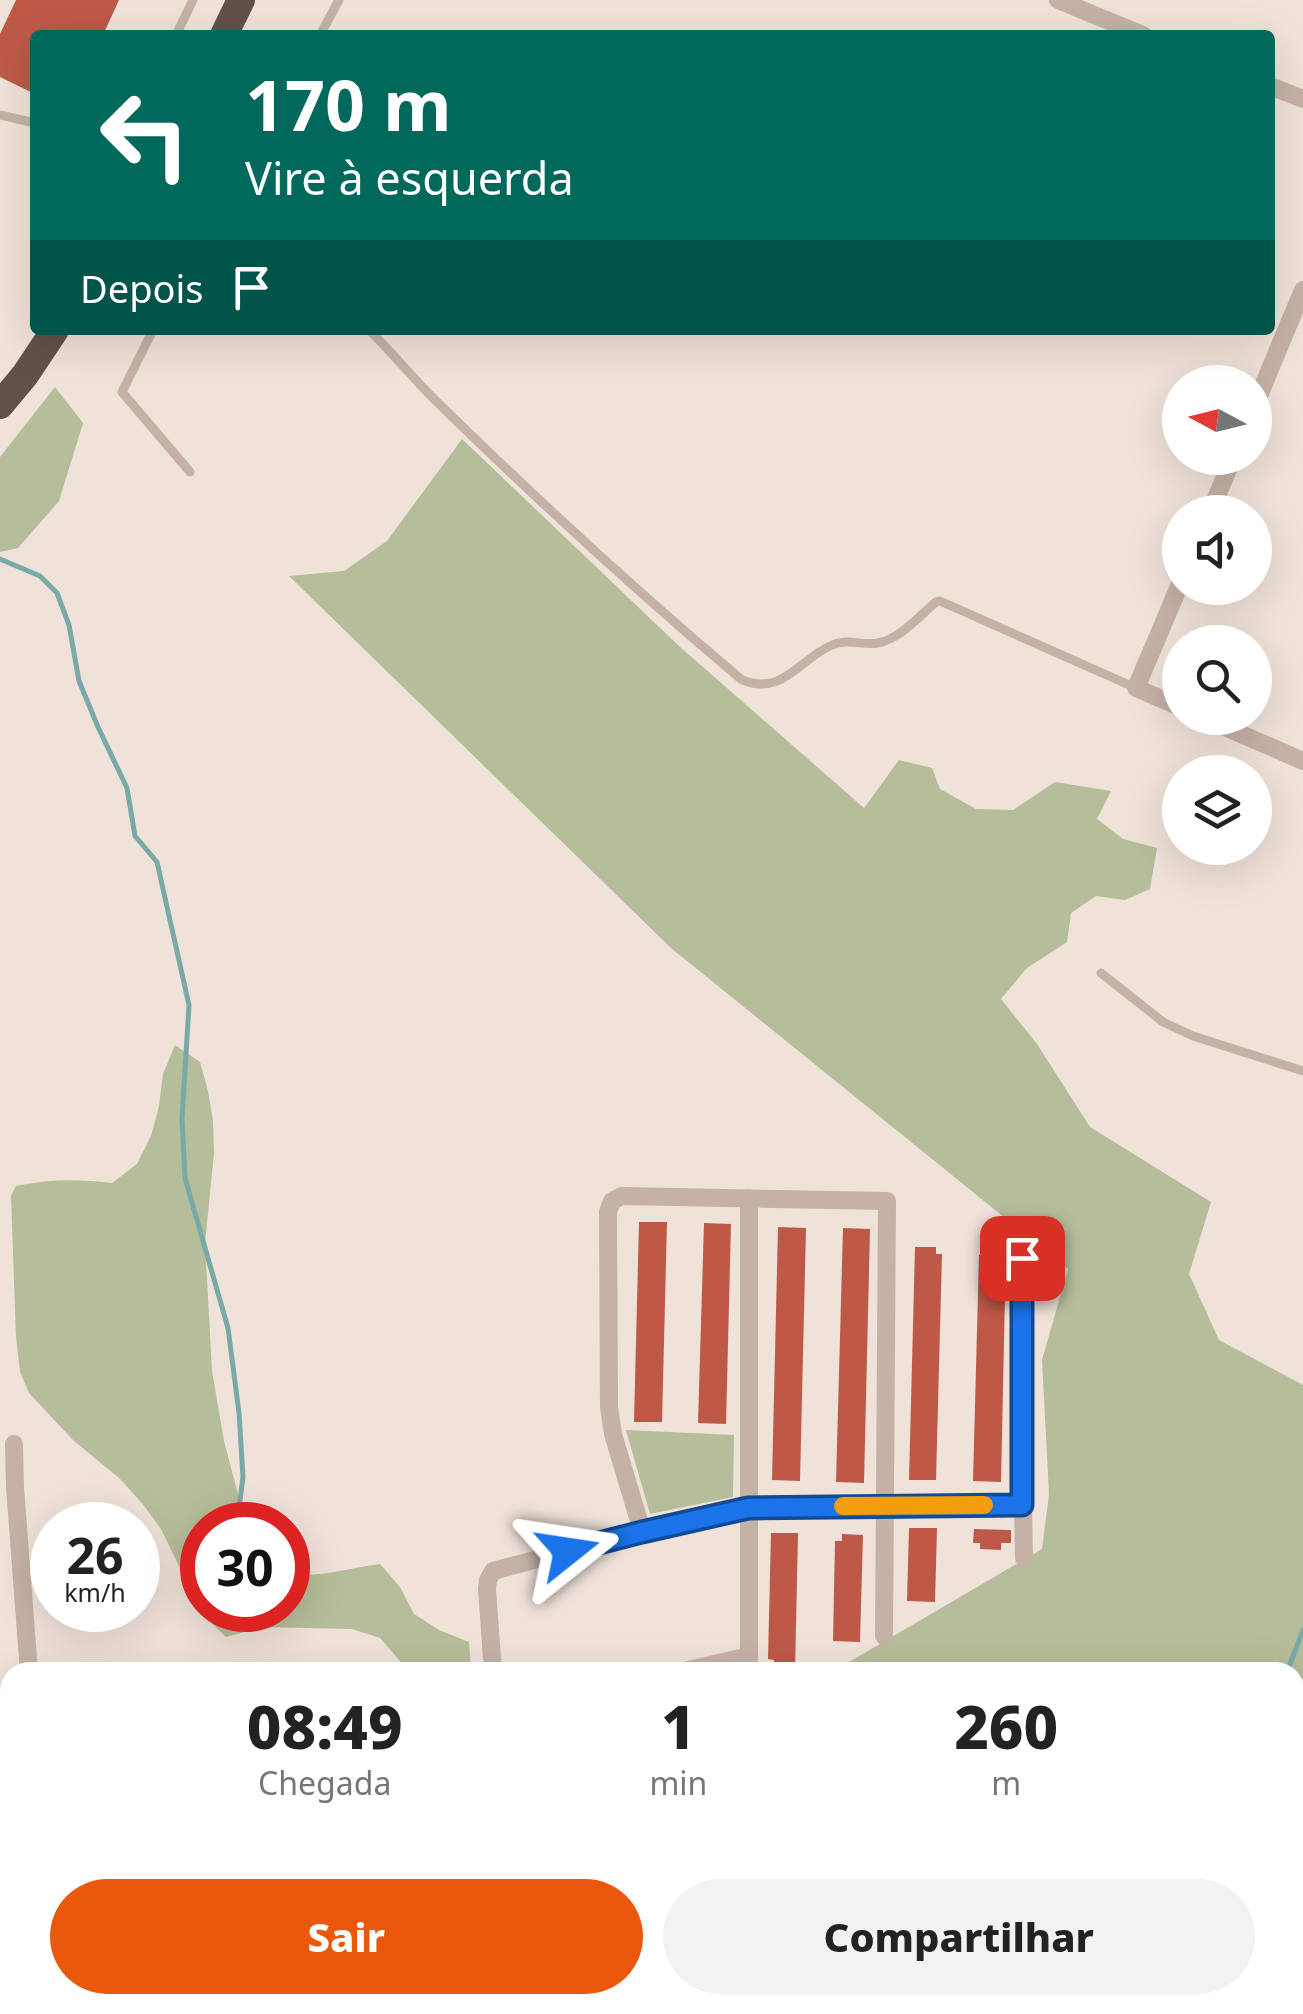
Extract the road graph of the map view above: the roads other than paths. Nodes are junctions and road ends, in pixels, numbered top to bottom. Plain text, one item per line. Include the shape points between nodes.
1 (193, 0) edge
2 (241, 0) edge
3 (339, 0) edge
4 (1058, 0) edge
5 (178, 30) edge
6 (226, 30) edge
7 (323, 30) edge
8 (1131, 30) edge
9 (1275, 88) edge
10 (1303, 98) edge
11 (0, 116) edge
12 (30, 122) edge
13 (1303, 290) edge
14 (52, 335) edge
15 (151, 335) edge
16 (374, 335) edge
17 (1272, 365) edge
18 (0, 405) edge
19 (190, 472) dead end
20 (1171, 605) edge
21 (1136, 688) junction
22 (1162, 699) edge
23 (1243, 735) edge
24 (1303, 761) edge
25 (1101, 973) dead end
26 (1303, 1071) edge
27 (748, 1198) junction
28 (1022, 1258) dead end
29 (14, 1444) dead end
30 (7, 1487) edge
31 (1022, 1505) junction
32 (886, 1506) junction
33 (748, 1508) junction
34 (642, 1532) junction
35 (1024, 1558) dead end
36 (884, 1636) dead end
37 (28, 1662) edge
38 (492, 1662) edge
39 (749, 1662) edge

1 - 5 lane
2 - 6 highway
3 - 7 lane
4 - 8 street
9 - 10 street
11 - 12 lane
13 - 17 street
14 - 18 highway
15 - 19 lane via 122,392
16 - 21 lane via 512,474 742,680 770,685 830,646 882,642 940,601
20 - 21 street
21 - 22 street
23 - 24 street
25 - 26 lane via 1163,1022
27 - 32 street via 887,1202
27 - 33 street
27 - 34 street via 622,1196 608,1212 609,1407
28 - 31 street
29 - 30 street
30 - 37 street
31 - 32 street
31 - 35 street
32 - 33 street
32 - 36 street
33 - 34 street
33 - 39 street
34 - 38 street via 493,1571 486,1589

